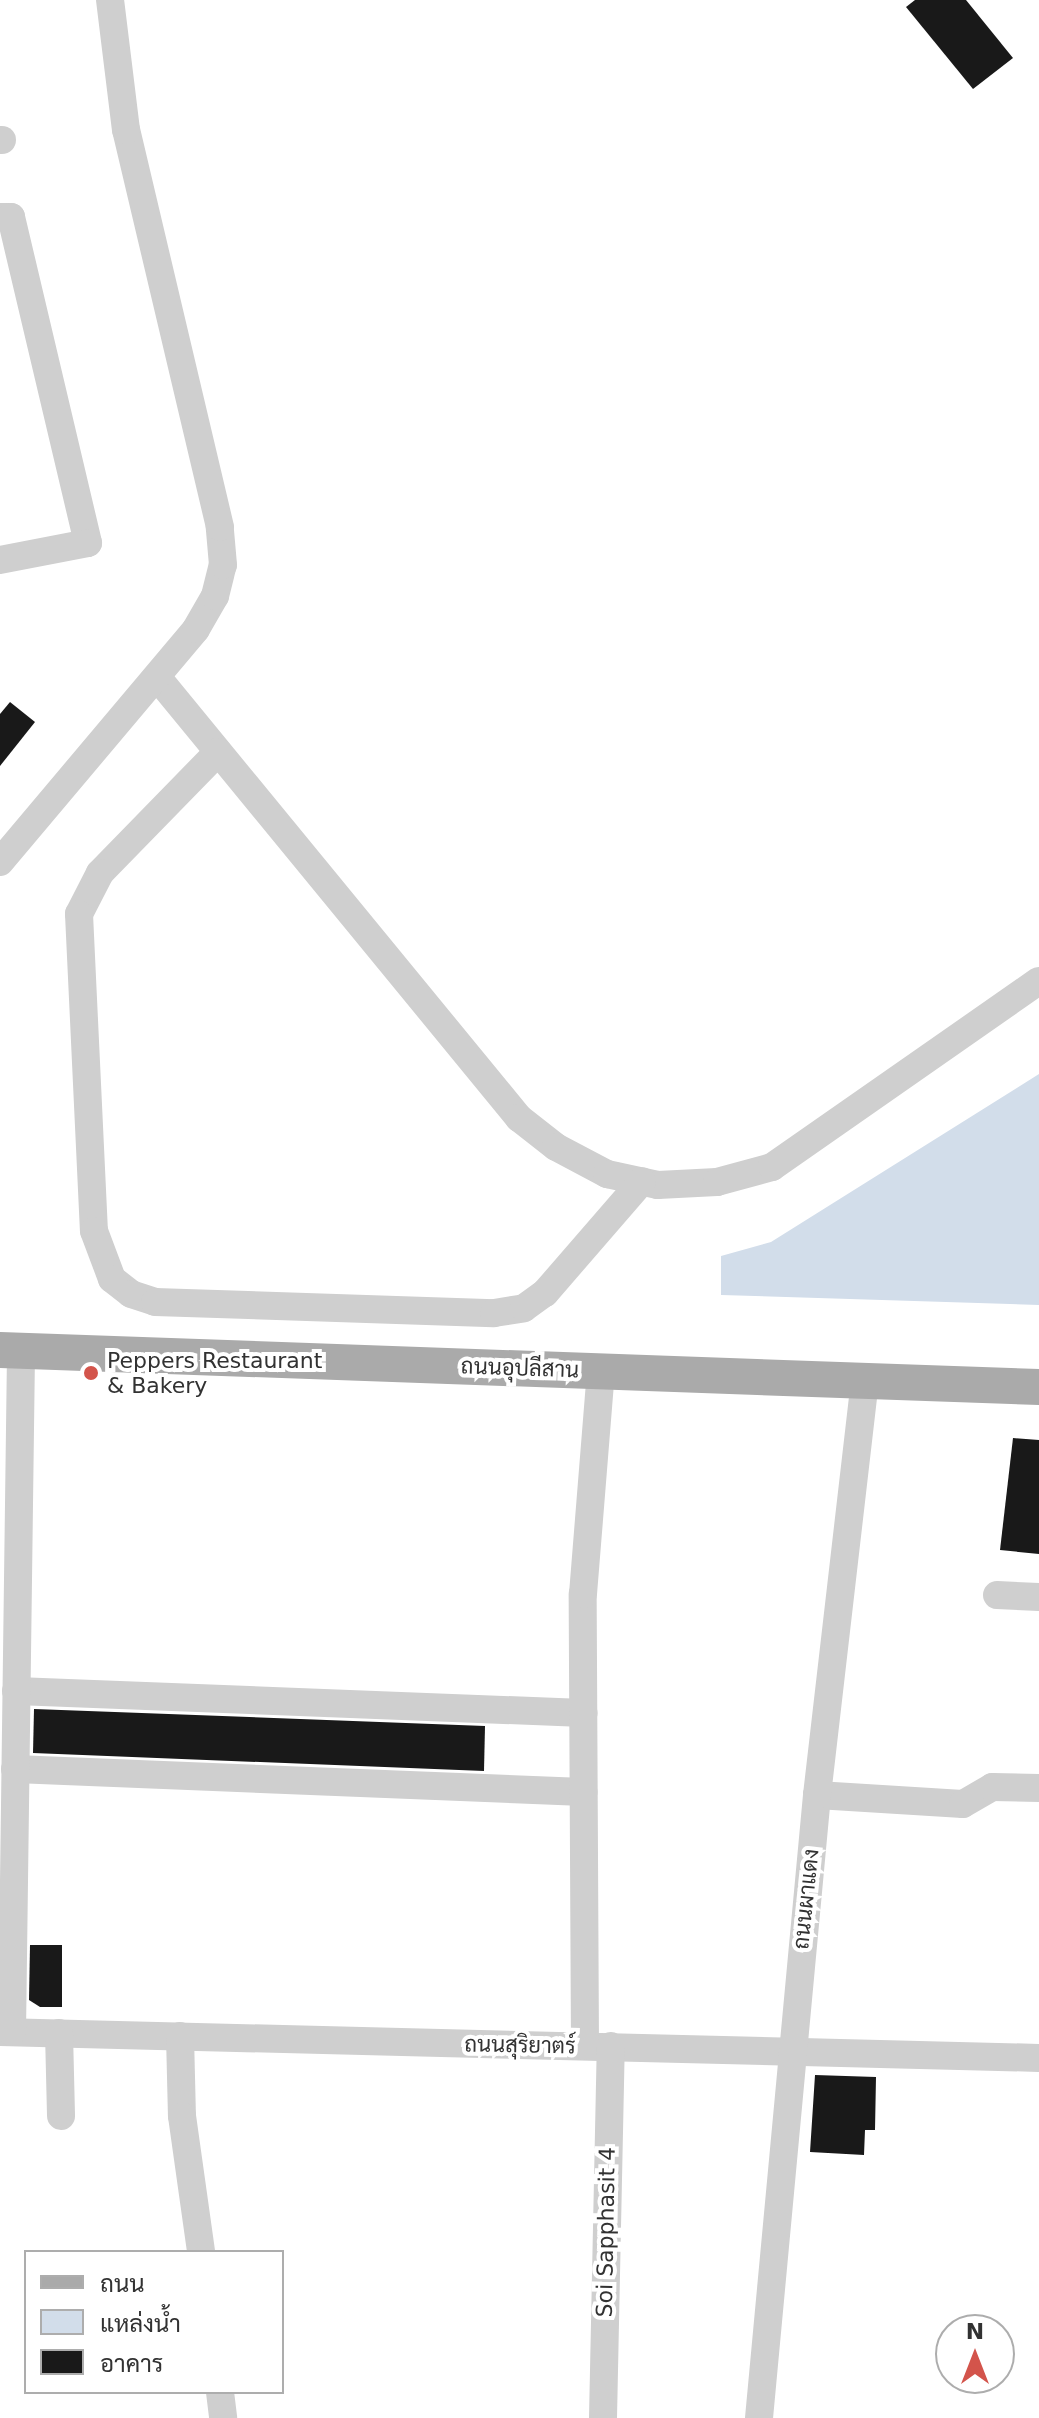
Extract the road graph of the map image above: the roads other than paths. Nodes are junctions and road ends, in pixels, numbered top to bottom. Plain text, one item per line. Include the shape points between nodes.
1 (110, 0) edge
2 (0, 217) edge
3 (0, 560) edge
4 (157, 677) junction
5 (218, 752) junction
6 (0, 862) edge
7 (1039, 981) edge
8 (642, 1181) junction
9 (11, 1350) edge
10 (601, 1370) junction
11 (865, 1380) junction
12 (1039, 1387) edge
13 (997, 1595) dead end
14 (1039, 1597) edge
15 (16, 1691) junction
16 (584, 1713) junction
17 (15, 1769) junction
18 (1039, 1788) edge
19 (584, 1792) junction
20 (817, 1795) junction
21 (6, 2032) edge
22 (59, 2033) junction
23 (180, 2036) junction
24 (598, 2046) junction
25 (792, 2049) junction
26 (1039, 2058) edge
27 (61, 2116) dead end
28 (201, 2250) edge
29 (220, 2394) edge
30 (223, 2418) edge
31 (603, 2418) edge
32 (759, 2418) edge

1 - 4 street via 126,130 222,552 215,596
2 - 3 street via 11,217 88,543
4 - 5 street
4 - 6 street
5 - 8 street via 519,1118 556,1147 607,1174
5 - 8 street via 100,873 79,914 94,1231 112,1279 131,1294 155,1302 494,1313 524,1308 545,1293
7 - 8 street via 772,1167 717,1182
9 - 10 main road, ถนนอุปลีสาน
9 - 15 street
10 - 11 main road, ถนนอุปลีสาน
10 - 16 street, Soi Sapphasit 4 via 583,1594
11 - 12 main road, ถนนอุปลีสาน
11 - 20 street, ถนนผาแดง
13 - 14 street
15 - 16 street
15 - 17 street
16 - 19 street, Soi Sapphasit 4
17 - 19 street
17 - 21 street
18 - 20 street via 992,1787 963,1804
19 - 24 street, Soi Sapphasit 4
20 - 25 street, ถนนผาแดง
21 - 22 street, ถนนสุริยาตร์
22 - 23 street, ถนนสุริยาตร์
22 - 27 street
23 - 24 street, ถนนสุริยาตร์
23 - 28 street via 182,2116
24 - 25 street, ถนนสุริยาตร์
24 - 31 street, Soi Sapphasit 4
25 - 26 street, ถนนสุริยาตร์
25 - 32 street, ถนนผาแดง
29 - 30 street

